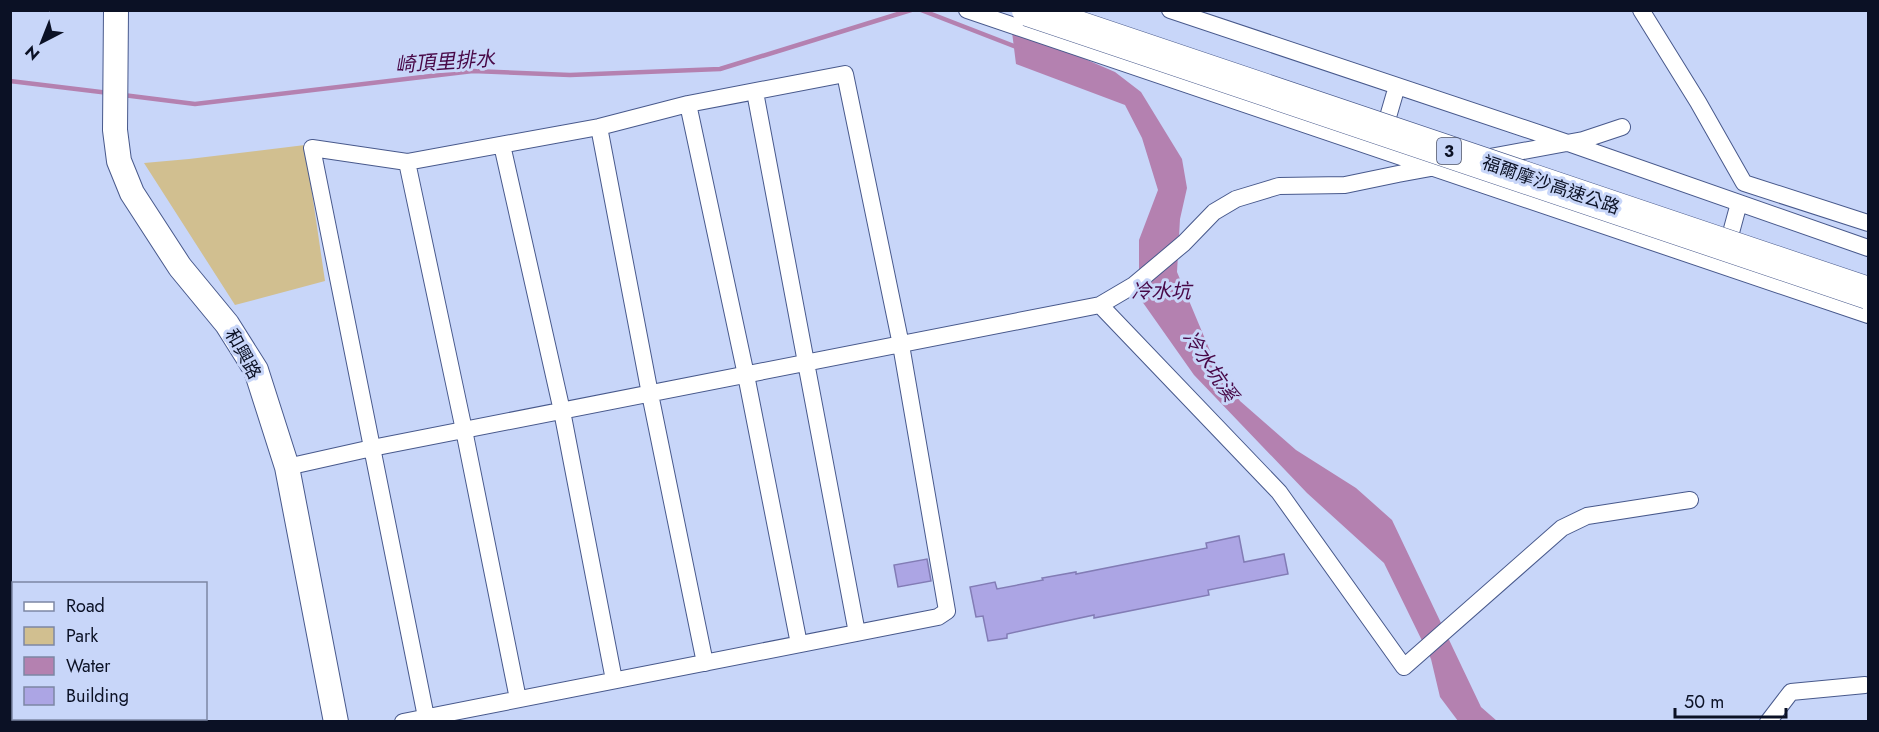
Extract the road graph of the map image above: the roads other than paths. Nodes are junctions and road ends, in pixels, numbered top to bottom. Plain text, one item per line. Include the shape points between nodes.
1 (116, 10) edge
2 (968, 10) edge
3 (1028, 10) edge
4 (1080, 10) edge
5 (1096, 10) edge
6 (1170, 10) edge
7 (1641, 10) edge
8 (1070, 45) junction
9 (1397, 86) junction
10 (755, 92) junction
11 (688, 104) junction
12 (599, 127) junction
13 (1622, 127) dead end
14 (1568, 143) junction
15 (502, 145) junction
16 (1379, 150) junction
17 (408, 162) junction
18 (1432, 168) junction
19 (1739, 203) junction
20 (1869, 223) edge
21 (1869, 248) edge
22 (1722, 266) junction
23 (1869, 274) edge
24 (1869, 293) edge
25 (1100, 305) junction
26 (1869, 315) edge
27 (901, 345) junction
28 (807, 363) junction
29 (746, 375) junction
30 (650, 394) junction
31 (562, 411) junction
32 (464, 430) junction
33 (372, 448) junction
34 (287, 467) junction
35 (1690, 500) dead end
36 (857, 633) junction
37 (799, 644) junction
38 (705, 663) junction
39 (614, 680) junction
40 (1865, 685) dead end
41 (518, 699) junction
42 (426, 717) junction
43 (336, 722) edge
44 (403, 722) edge
45 (1768, 722) edge

1 - 34 street, 和興路 via 114,91 119,161 132,193 180,267 227,324 256,370
2 - 8 street
3 - 24 highway, 福爾摩沙高速公路 / 3, bridge
4 - 8 street
5 - 23 highway, 福爾摩沙高速公路 / 3
6 - 9 street
7 - 20 street via 1744,183
8 - 16 street
9 - 14 street
9 - 16 street
10 - 11 street
10 - 27 street via 845,74
10 - 28 street
11 - 12 street
11 - 29 street
12 - 15 street
12 - 30 street
13 - 14 street
14 - 18 street
14 - 19 street
15 - 17 street
15 - 31 street
16 - 18 street
17 - 32 street
17 - 33 street via 312,148
18 - 22 street
18 - 25 street via 1345,186 1279,186 1236,199 1214,212 1134,285
19 - 21 street
19 - 22 street
22 - 26 street
25 - 27 street
25 - 35 street via 1279,492 1404,667 1562,528 1587,516
27 - 28 street
27 - 36 street via 948,611 938,617
28 - 29 street
28 - 36 street
29 - 30 street
29 - 37 street
30 - 31 street
30 - 38 street
31 - 32 street
31 - 39 street
32 - 33 street
32 - 41 street
33 - 34 street
33 - 42 street
34 - 43 street, 和興路
36 - 37 street
37 - 38 street
38 - 39 street
39 - 41 street
40 - 45 street via 1791,692
41 - 42 street
42 - 44 street

